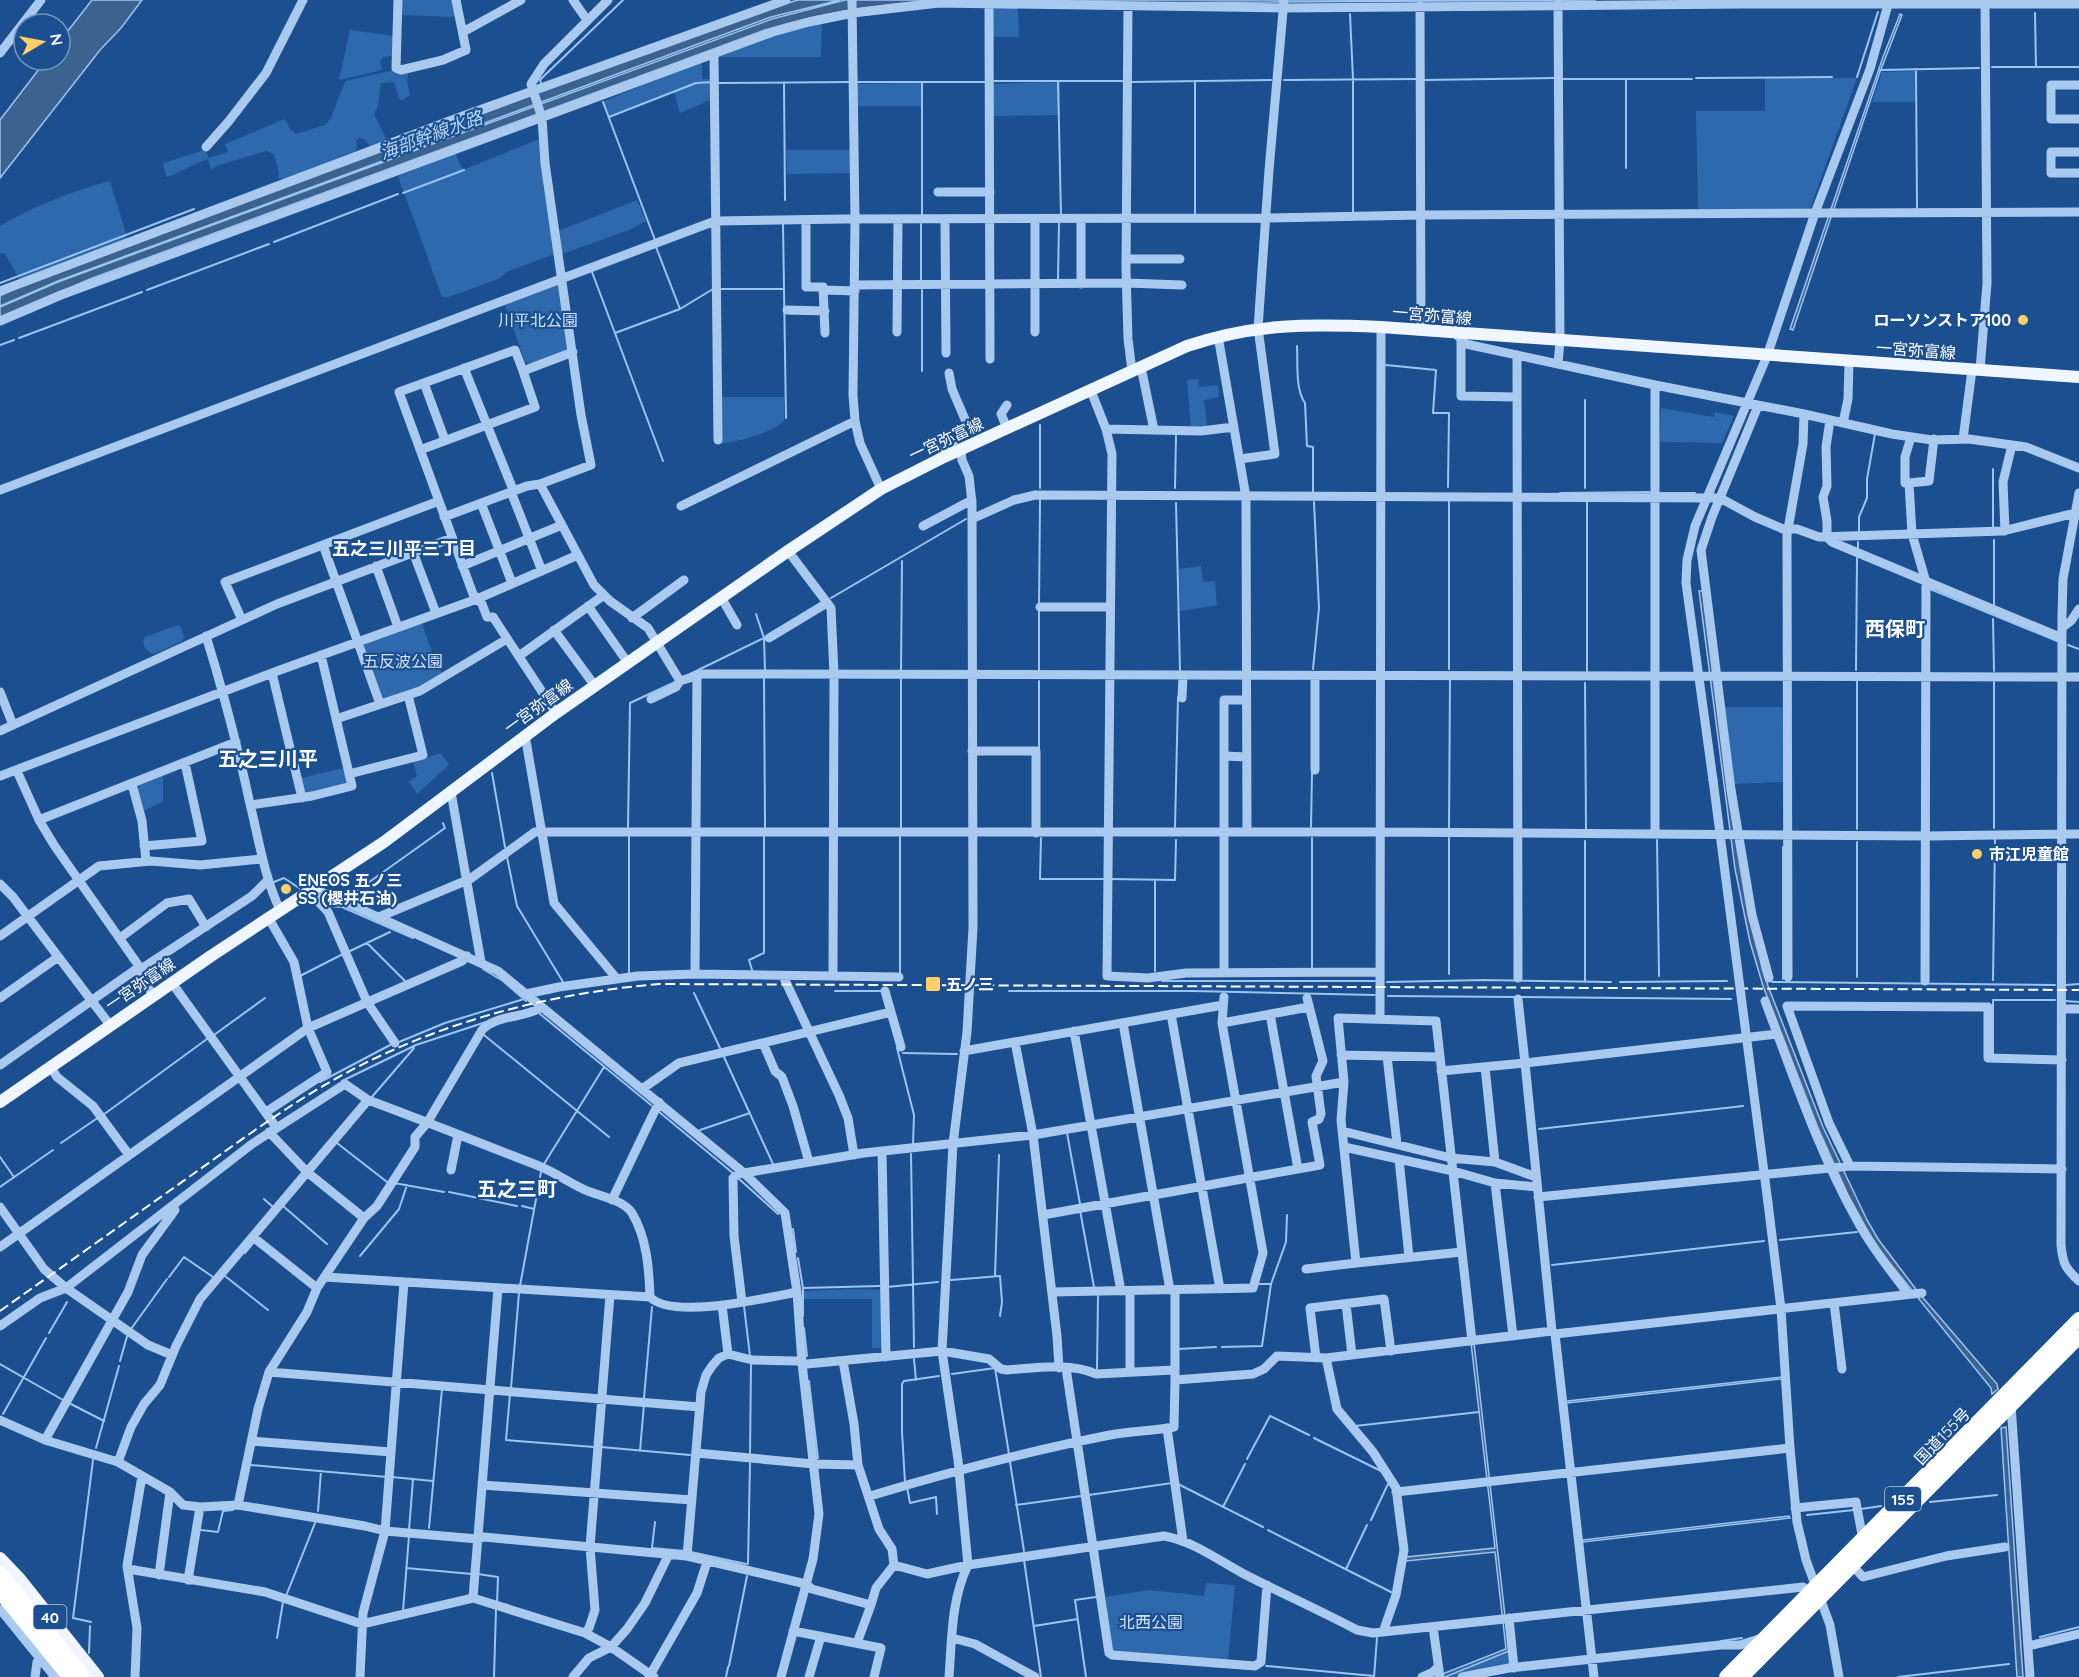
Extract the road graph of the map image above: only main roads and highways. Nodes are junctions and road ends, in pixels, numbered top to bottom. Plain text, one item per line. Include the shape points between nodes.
1 (2079, 377) edge
2 (0, 1102) edge
3 (2079, 1320) edge
4 (2079, 1337) edge
5 (0, 1558) edge
6 (0, 1574) edge
7 (1815, 1591) junction
8 (0, 1592) edge
9 (69, 1677) edge
10 (83, 1677) edge
11 (98, 1677) edge
12 (1726, 1677) edge
13 (1742, 1677) edge

1 - 2 main road, 一宮弥富線 via 1318,324 1258,328 1187,346 961,450 942,453 881,489 525,735 384,842
3 - 7 highway, 国道155号 / 155
4 - 7 highway, 国道155号 / 155 via 1852,1565
5 - 11 main road, 40
6 - 10 highway
7 - 12 highway, 国道155号 / 155
7 - 13 highway, 国道155号 / 155
8 - 9 highway

